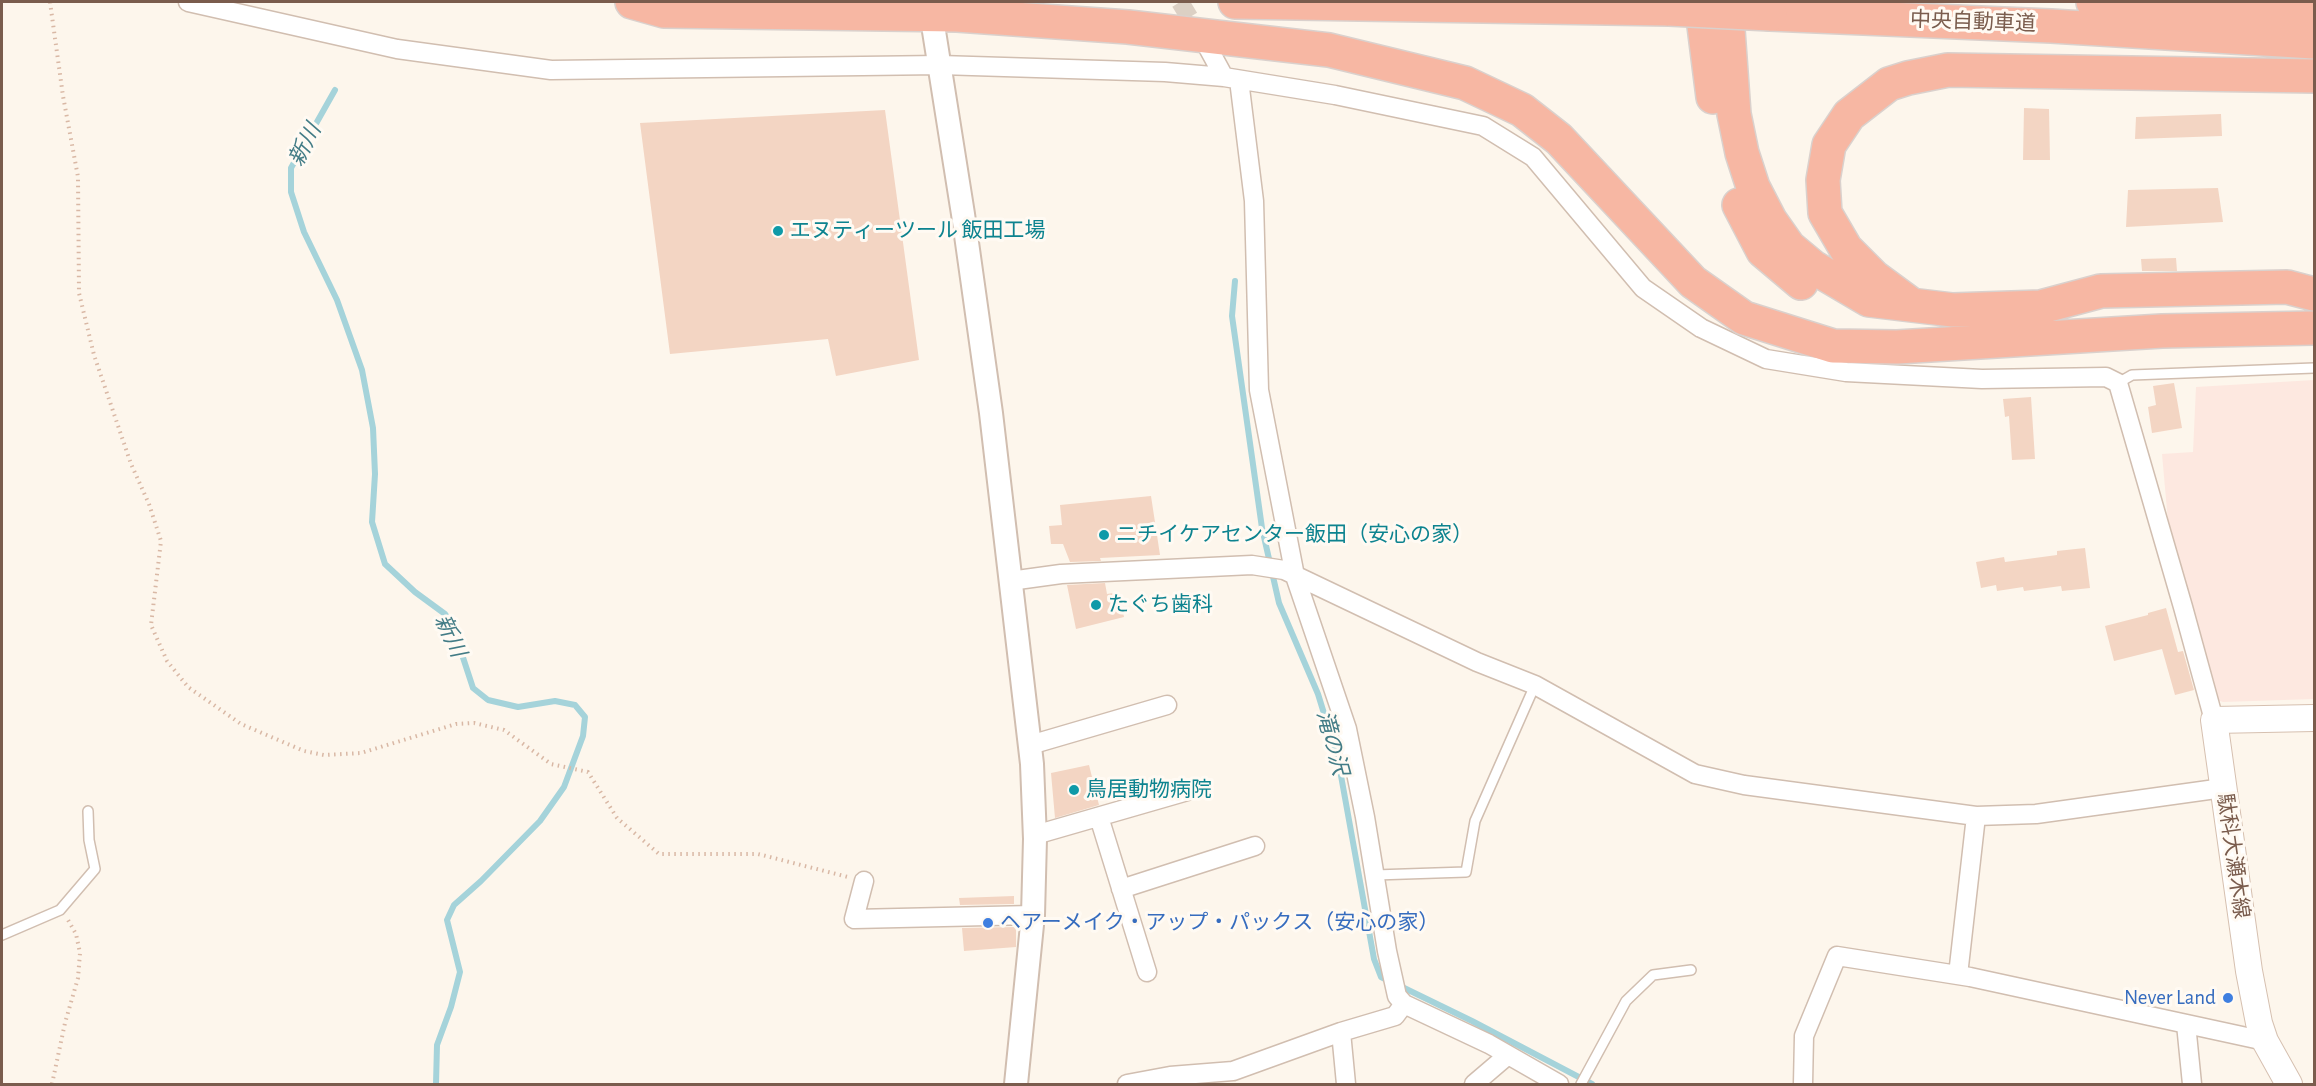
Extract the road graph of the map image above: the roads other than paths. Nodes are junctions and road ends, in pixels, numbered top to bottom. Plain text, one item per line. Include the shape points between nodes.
1 (188, 2) edge
2 (632, 2) edge
3 (1235, 2) edge
4 (1701, 2) edge
5 (1726, 2) edge
6 (2093, 2) edge
7 (2314, 15) edge
8 (933, 25) dead end
9 (2314, 42) edge
10 (1206, 44) tunnel mouth
11 (940, 65) junction
12 (2314, 76) edge
13 (1232, 79) junction
14 (2314, 294) edge
15 (1910, 304) junction
16 (2314, 328) edge
17 (1897, 347) junction
18 (2314, 368) edge
19 (2118, 383) junction
20 (1289, 573) junction
21 (1010, 581) junction
22 (1534, 685) junction
23 (1167, 705) dead end
24 (2314, 718) edge
25 (2214, 720) junction
26 (1030, 745) junction
27 (2223, 788) junction
28 (1191, 790) dead end
29 (88, 811) dead end
30 (1976, 816) junction
31 (1099, 817) junction
32 (1035, 836) junction
33 (1255, 846) dead end
34 (1375, 875) junction
35 (864, 881) road end
36 (1121, 889) junction
37 (1033, 915) junction
38 (2, 935) edge
39 (1691, 970) dead end
40 (1147, 972) dead end
41 (1958, 975) junction
42 (1401, 1000) junction
43 (2186, 1024) junction
44 (1341, 1032) junction
45 (2265, 1041) junction
46 (1509, 1055) junction
47 (1016, 1084) edge
48 (1127, 1084) edge
49 (1346, 1084) edge
50 (1474, 1084) edge
51 (1559, 1084) edge
52 (1581, 1084) edge
53 (1803, 1084) edge
54 (2192, 1084) edge
55 (2289, 1084) edge

1 - 11 street via 397,49 551,70
2 - 17 highway via 664,11 957,15 1128,27 1329,50 1465,83 1522,110 1559,139 1693,282 1744,318 1833,346
3 - 9 highway, 中央自動車道, bridge via 1669,9
4 - 17 highway via 1724,166 1736,200 1763,251 1817,295 1858,317
5 - 15 highway via 1734,114 1753,187 1770,220 1789,247 1813,267 1869,300
6 - 7 highway
8 - 11 street
10 - 13 street
11 - 13 street via 1164,72
11 - 21 street via 991,413
12 - 15 highway via 1948,70 1888,84 1849,115 1829,145 1823,180 1826,213 1846,249
13 - 19 street via 1335,95 1483,126 1533,157 1643,288 1701,328 1766,359 1846,372 1982,379 2106,377
13 - 20 street via 1254,201 1259,390
14 - 15 highway via 2287,287 2160,289 2101,291 2041,307 1953,310
16 - 17 highway via 2162,331
18 - 19 lane via 2132,375
19 - 25 street
20 - 21 street via 1260,566 1061,574
20 - 22 street
20 - 34 street via 1347,729
21 - 26 street
22 - 30 street via 1695,774 1744,785
22 - 34 lane via 1475,821 1466,872
23 - 26 street
24 - 25 main road
25 - 27 main road, 駄科大瀬木線
26 - 32 street
27 - 30 street via 2036,814
27 - 45 main road, 駄科大瀬木線 via 2249,971
28 - 31 street
29 - 38 lane via 94,869 60,910
30 - 41 street
31 - 32 street
31 - 36 street
32 - 37 street
33 - 36 street
34 - 42 street via 1392,972
35 - 37 street via 854,918
36 - 40 street
37 - 47 street
39 - 52 lane via 1653,975 1626,1001
41 - 43 street
41 - 53 street via 1837,956 1804,1036
42 - 44 street via 1395,1016
42 - 46 street
43 - 45 street
43 - 54 street
44 - 48 street via 1233,1071
44 - 49 street
45 - 55 main road, 駄科大瀬木線
46 - 50 street
46 - 51 street

